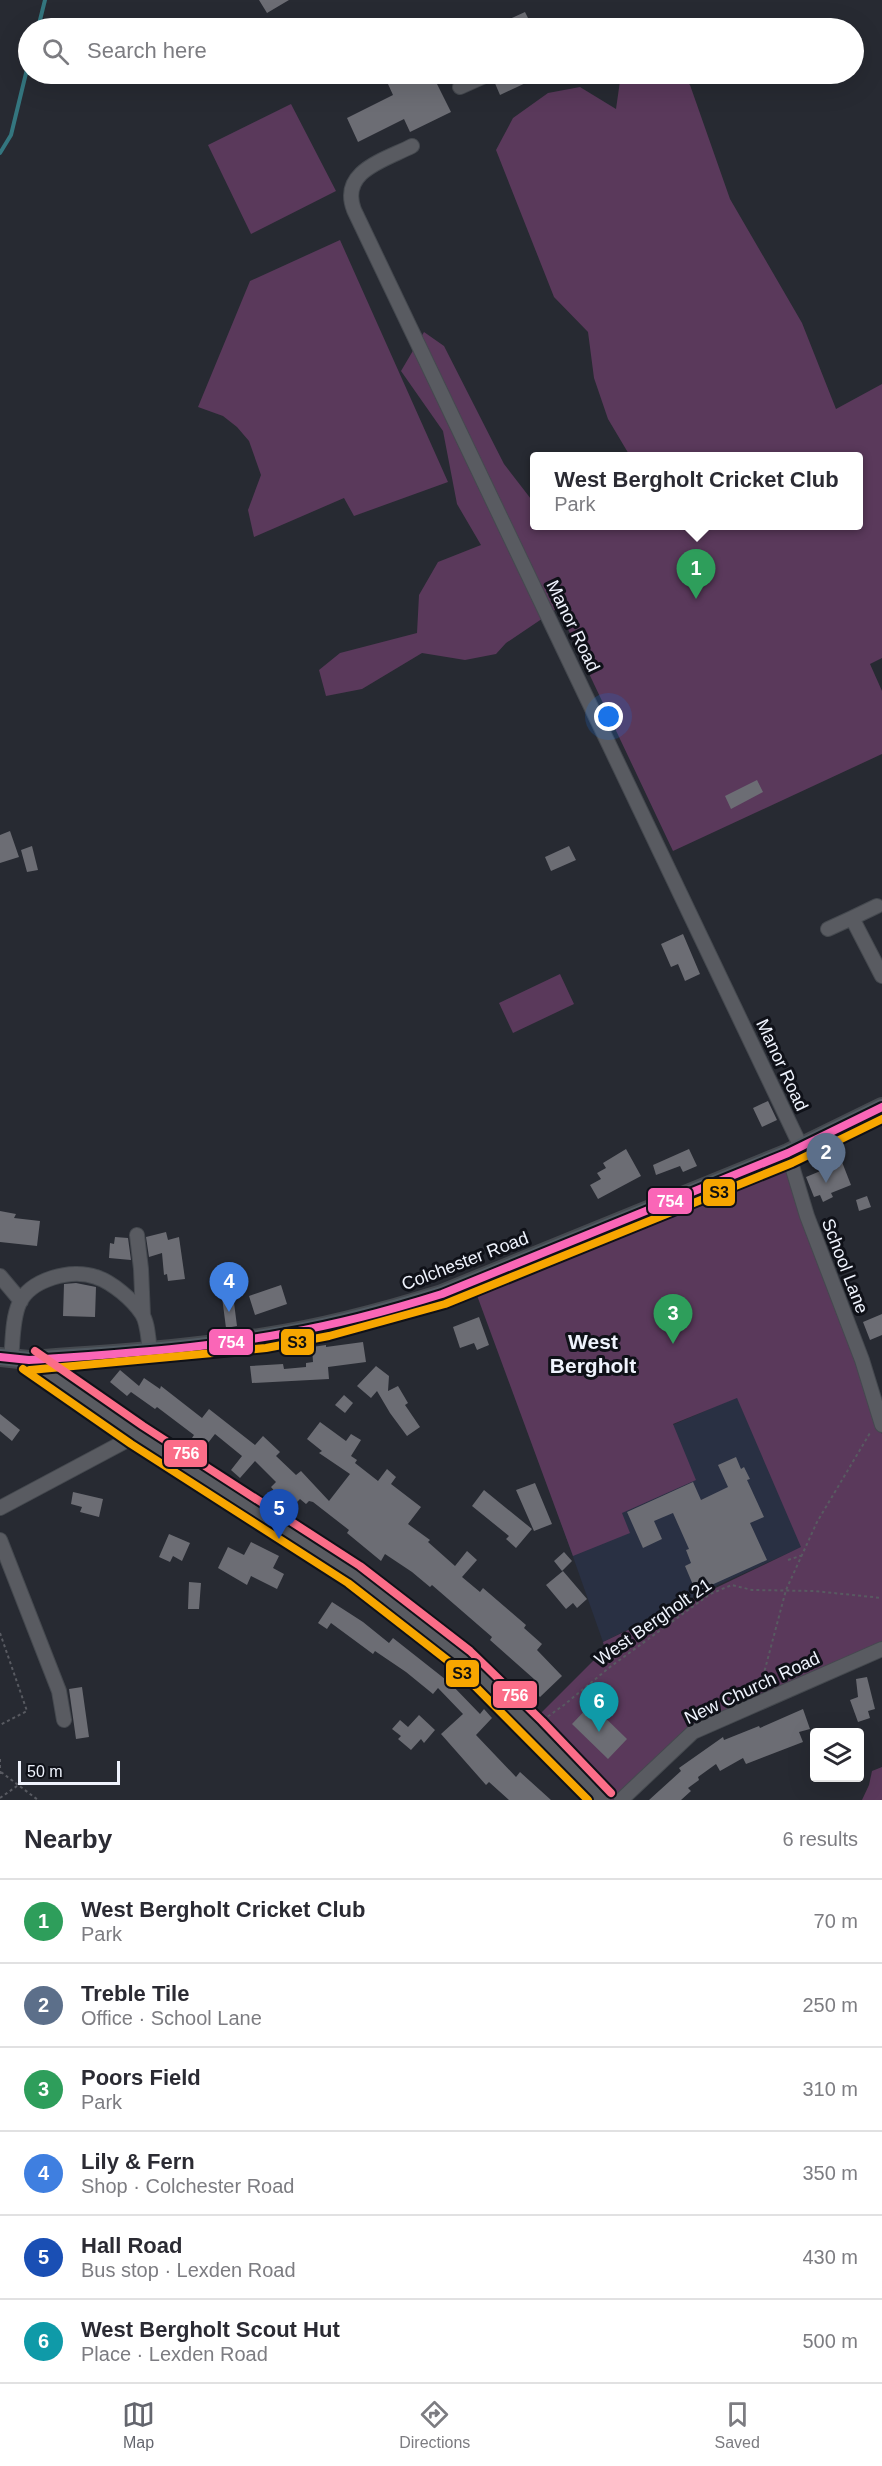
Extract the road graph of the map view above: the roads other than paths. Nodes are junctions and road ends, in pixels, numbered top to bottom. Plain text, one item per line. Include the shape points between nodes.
1 (467, 84) edge
2 (460, 87) dead end
3 (412, 146) dead end
4 (877, 906) dead end
5 (852, 918) junction
6 (828, 929) dead end
7 (882, 976) edge
8 (882, 1107) edge
9 (795, 1150) junction
10 (137, 1235) dead end
11 (0, 1276) edge
12 (21, 1301) junction
13 (143, 1315) junction
14 (150, 1350) junction
15 (6, 1358) edge
16 (29, 1360) junction
17 (882, 1425) edge
18 (137, 1434) junction
19 (0, 1508) edge
20 (0, 1540) edge
21 (882, 1649) edge
22 (64, 1720) dead end
23 (603, 1800) edge
24 (621, 1800) edge

1 - 2 street
3 - 9 street, Manor Road via 360,173 351,185 350,200
4 - 5 street
5 - 6 street
5 - 7 street
8 - 9 main road, Colchester Road
9 - 14 main road, Colchester Road via 442,1294 326,1326 264,1338
9 - 17 street, School Lane via 807,1216 862,1360
10 - 13 street
11 - 12 street
12 - 13 street via 49,1279 88,1275 116,1288
12 - 15 street
13 - 14 street
14 - 16 main road, Colchester Road
15 - 16 main road, Colchester Road
16 - 18 street
18 - 19 street
18 - 23 street via 354,1574 463,1659
20 - 22 street via 59,1690
21 - 24 street, New Church Road via 693,1732

